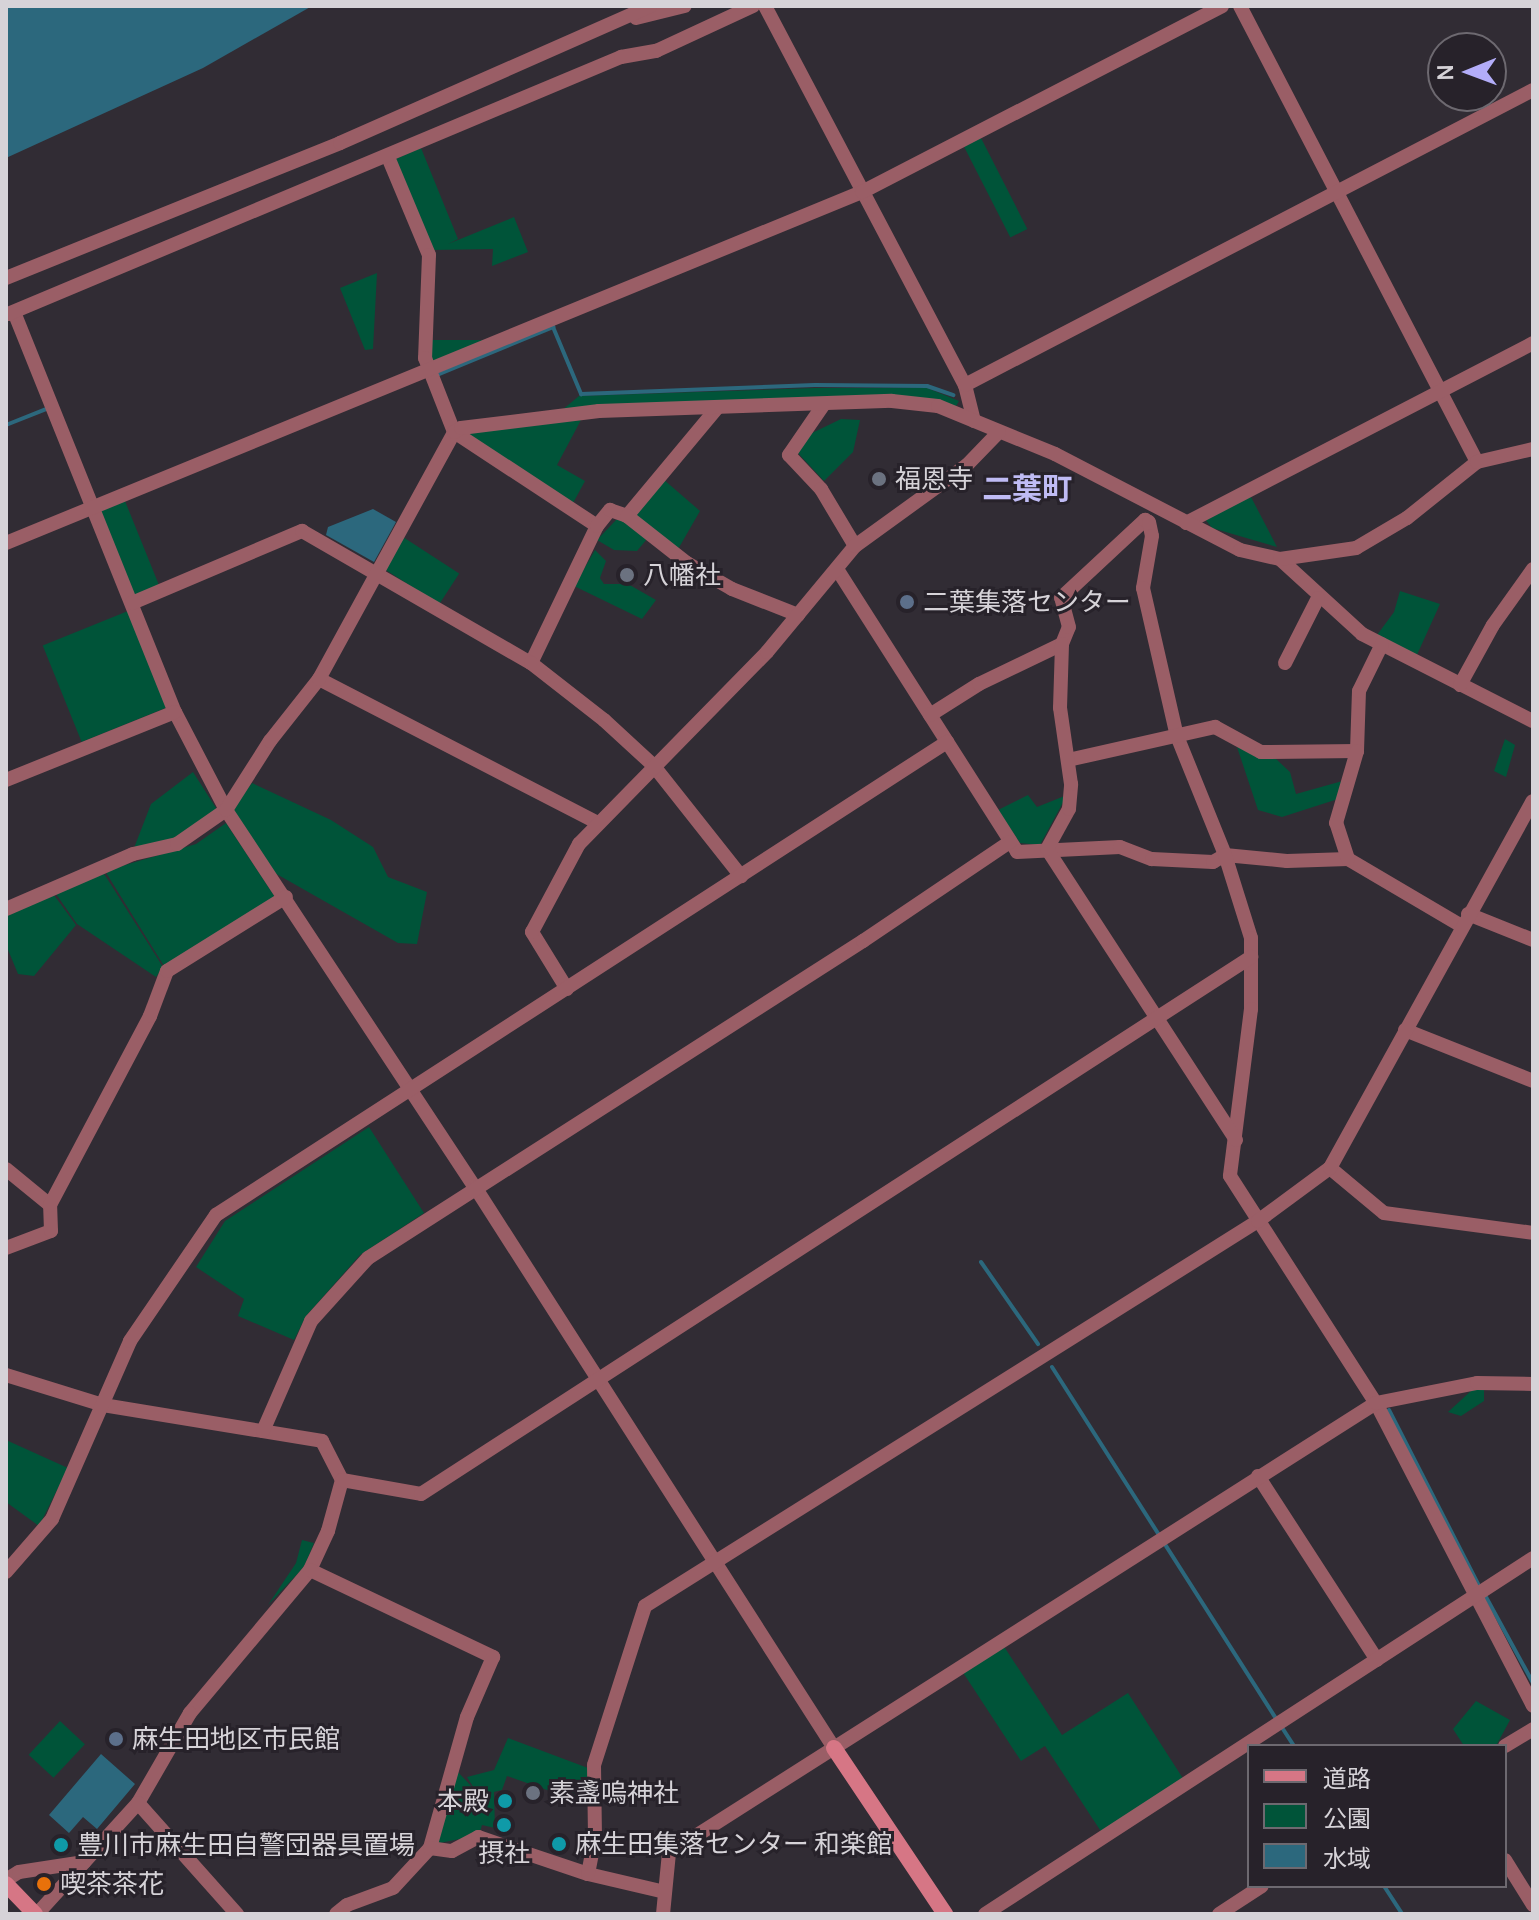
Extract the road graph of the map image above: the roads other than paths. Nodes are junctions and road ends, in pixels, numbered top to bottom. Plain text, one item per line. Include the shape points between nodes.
1 (650, 6) edge
2 (685, 6) edge
3 (753, 6) edge
4 (765, 6) edge
5 (1222, 6) edge
6 (1240, 6) edge
7 (624, 20) junction
8 (1533, 90) edge
9 (388, 157) junction
10 (862, 192) junction
11 (1336, 192) junction
12 (6, 278) edge
13 (10, 313) edge
14 (1533, 343) edge
15 (427, 370) junction
16 (965, 385) junction
17 (1440, 392) junction
18 (824, 404) junction
19 (717, 408) junction
20 (974, 421) junction
21 (454, 432) junction
22 (999, 432) junction
23 (1533, 449) edge
24 (1477, 462) junction
25 (93, 507) junction
26 (627, 516) junction
27 (1186, 523) junction
28 (597, 526) junction
29 (6, 543) edge
30 (855, 546) junction
31 (1280, 559) junction
32 (837, 569) junction
33 (1533, 569) edge
34 (378, 572) junction
35 (1318, 598) junction
36 (132, 603) junction
37 (798, 615) junction
38 (1062, 644) junction
39 (1382, 644) junction
40 (531, 663) junction
41 (1285, 663) dead end
42 (319, 679) junction
43 (1460, 685) junction
44 (175, 712) junction
45 (930, 715) junction
46 (1533, 721) edge
47 (1177, 736) junction
48 (947, 742) junction
49 (1357, 751) junction
50 (1068, 760) junction
51 (653, 765) junction
52 (6, 780) edge
53 (1533, 801) edge
54 (226, 810) junction
55 (596, 822) junction
56 (1010, 842) junction
57 (1047, 849) junction
58 (1225, 855) junction
59 (1348, 859) junction
60 (741, 876) junction
61 (286, 897) junction
62 (6, 909) edge
63 (1464, 920) junction
64 (1533, 940) edge
65 (1251, 957) junction
66 (567, 989) junction
67 (1156, 1017) junction
68 (1405, 1030) junction
69 (1533, 1081) edge
70 (411, 1089) junction
71 (1236, 1140) junction
72 (1330, 1168) junction
73 (6, 1169) edge
74 (475, 1187) junction
75 (50, 1205) junction
76 (1258, 1221) junction
77 (1533, 1233) edge
78 (6, 1248) edge
79 (6, 1375) edge
80 (597, 1380) junction
81 (1533, 1384) edge
82 (1376, 1403) junction
83 (103, 1405) junction
84 (263, 1431) junction
85 (1258, 1476) junction
86 (342, 1480) junction
87 (1533, 1558) edge
88 (715, 1563) junction
89 (310, 1570) junction
90 (6, 1572) edge
91 (1476, 1596) junction
92 (1377, 1660) junction
93 (1533, 1706) edge
94 (1533, 1729) edge
95 (1247, 1744) edge
96 (1247, 1744) edge
97 (1507, 1745) edge
98 (834, 1748) junction
99 (138, 1803) junction
100 (430, 1848) junction
101 (84, 1862) junction
102 (1507, 1863) edge
103 (588, 1874) junction
104 (6, 1882) edge
105 (1259, 1888) edge
106 (665, 1892) junction
107 (1533, 1905) edge
108 (36, 1914) edge
109 (237, 1914) edge
110 (336, 1914) edge
111 (663, 1914) edge
112 (945, 1914) edge
113 (985, 1914) edge
114 (1219, 1914) edge

1 - 7 street
2 - 7 street
3 - 9 street via 656,51 621,57
4 - 10 street
5 - 10 street
6 - 11 street
7 - 12 street via 340,143
8 - 11 street
9 - 13 street
9 - 15 street via 429,255
10 - 15 street
10 - 16 street
11 - 16 street
11 - 17 street
13 - 25 street
14 - 17 street
15 - 21 street
15 - 25 street
16 - 20 street
17 - 24 street
17 - 27 street
18 - 19 street
18 - 20 street via 938,406
18 - 30 street via 789,455 821,489
19 - 21 street via 599,411
19 - 26 street
20 - 22 street
21 - 28 street
21 - 34 street
22 - 27 street via 1055,454
22 - 30 street via 967,465
23 - 24 street
24 - 31 street via 1407,518 1356,548
25 - 29 street
25 - 36 street
26 - 28 street via 610,510
26 - 37 street via 732,589
27 - 31 street via 1240,550
28 - 40 street
30 - 32 street
31 - 35 street
32 - 37 street
32 - 45 street
33 - 43 street via 1493,625
34 - 36 street via 302,531
34 - 40 street
34 - 42 street
35 - 39 street
35 - 41 street
36 - 44 street
37 - 51 street
38 - 45 street
38 - 47 street via 1069,627 1061,598 1145,520 1149,522 1152,536 1143,588
38 - 50 street via 1060,708
39 - 43 street
39 - 49 street via 1359,691
40 - 51 street
42 - 54 street via 270,741
42 - 55 street
43 - 46 street
44 - 52 street
44 - 54 street
45 - 48 street
47 - 49 street via 1215,727 1261,752
47 - 50 street
47 - 58 street
48 - 56 street
48 - 60 street
49 - 59 street via 1336,823
50 - 57 street via 1069,809
51 - 55 street
51 - 60 street
53 - 63 street
54 - 61 street
54 - 62 street via 177,844 133,854
55 - 66 street via 532,932
56 - 57 street via 1017,852
56 - 74 street
57 - 58 street via 1120,847 1152,859 1213,862
57 - 67 street
58 - 59 street
58 - 65 street via 1247,919
59 - 63 street
60 - 66 street
61 - 70 street
61 - 75 street via 167,971 150,1016
63 - 64 street
63 - 68 street
65 - 67 street
65 - 71 street
66 - 70 street
67 - 71 street
67 - 80 street
68 - 69 street
68 - 72 street
70 - 74 street
70 - 83 street via 216,1215 141,1323
71 - 76 street via 1230,1176
72 - 76 street
72 - 77 street via 1384,1213
73 - 75 street
74 - 80 street
74 - 84 street via 368,1258 311,1321
75 - 78 street via 51,1231
76 - 82 street
76 - 88 street
79 - 83 street
80 - 86 street via 421,1494
80 - 88 street
81 - 82 street via 1477,1383
82 - 85 street
82 - 91 street
83 - 84 street
83 - 90 street via 52,1519
84 - 86 street via 322,1441
85 - 92 street
85 - 98 street
86 - 89 street
87 - 91 street
88 - 98 street
88 - 103 street via 641,1612 625,1680 594,1765 595,1837
89 - 99 street via 190,1713
89 - 100 street via 493,1657 467,1717
91 - 92 street
91 - 93 street
92 - 96 street
94 - 97 street
95 - 113 street
98 - 106 street via 669,1853
98 - 112 main road
99 - 101 street
99 - 109 street
100 - 103 street via 452,1851 478,1837
100 - 110 street via 393,1888
101 - 104 street via 19,1872
101 - 108 street
102 - 107 street
103 - 106 street
104 - 108 main road
105 - 114 street
106 - 111 street

